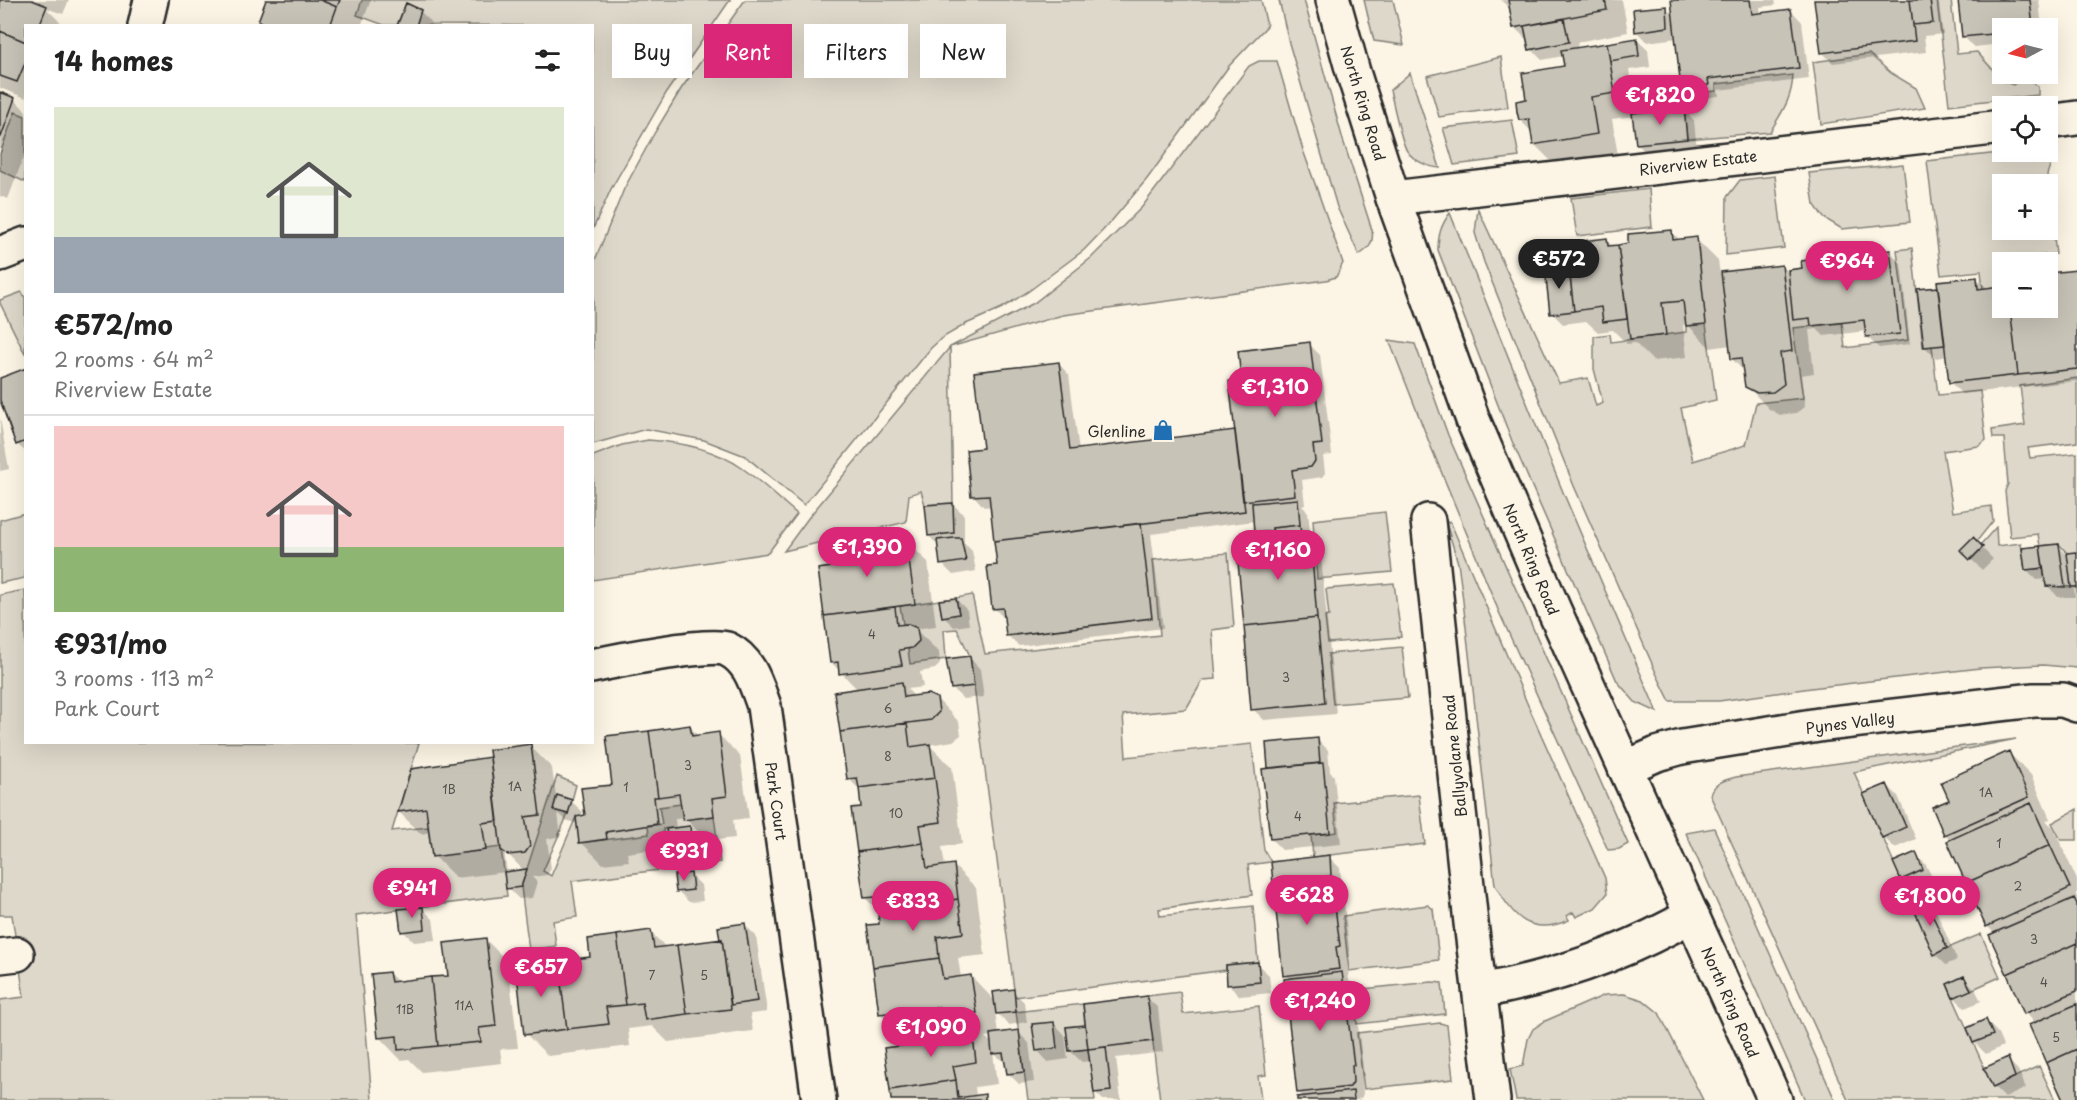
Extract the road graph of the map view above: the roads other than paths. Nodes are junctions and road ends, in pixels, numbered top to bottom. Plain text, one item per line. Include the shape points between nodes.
1 (150, 0) edge
2 (1333, 0) edge
3 (145, 24) edge
4 (2077, 118) edge
5 (2058, 121) edge
6 (1992, 128) edge
7 (1393, 198) junction
8 (24, 245) edge
9 (0, 254) edge
10 (1428, 522) dead end
11 (594, 666) edge
12 (2077, 705) edge
13 (1625, 768) junction
14 (1692, 915) junction
15 (1480, 991) junction
16 (819, 1100) edge
17 (1493, 1100) edge
18 (1775, 1100) edge

1 - 3 street
2 - 7 street, North Ring Road
4 - 5 street
6 - 7 street, Riverview Estate
7 - 13 street, North Ring Road via 1473,420
8 - 9 street
10 - 15 street, Ballyvolane Road
11 - 16 street, Park Court via 690,649 725,648 753,673 764,706
12 - 13 street, Pynes Valley via 2063,700 2034,700 1825,724 1682,747
13 - 14 street, North Ring Road
14 - 15 street via 1627,948 1545,977
14 - 18 street, North Ring Road
15 - 17 street, Ballyvolane Road

